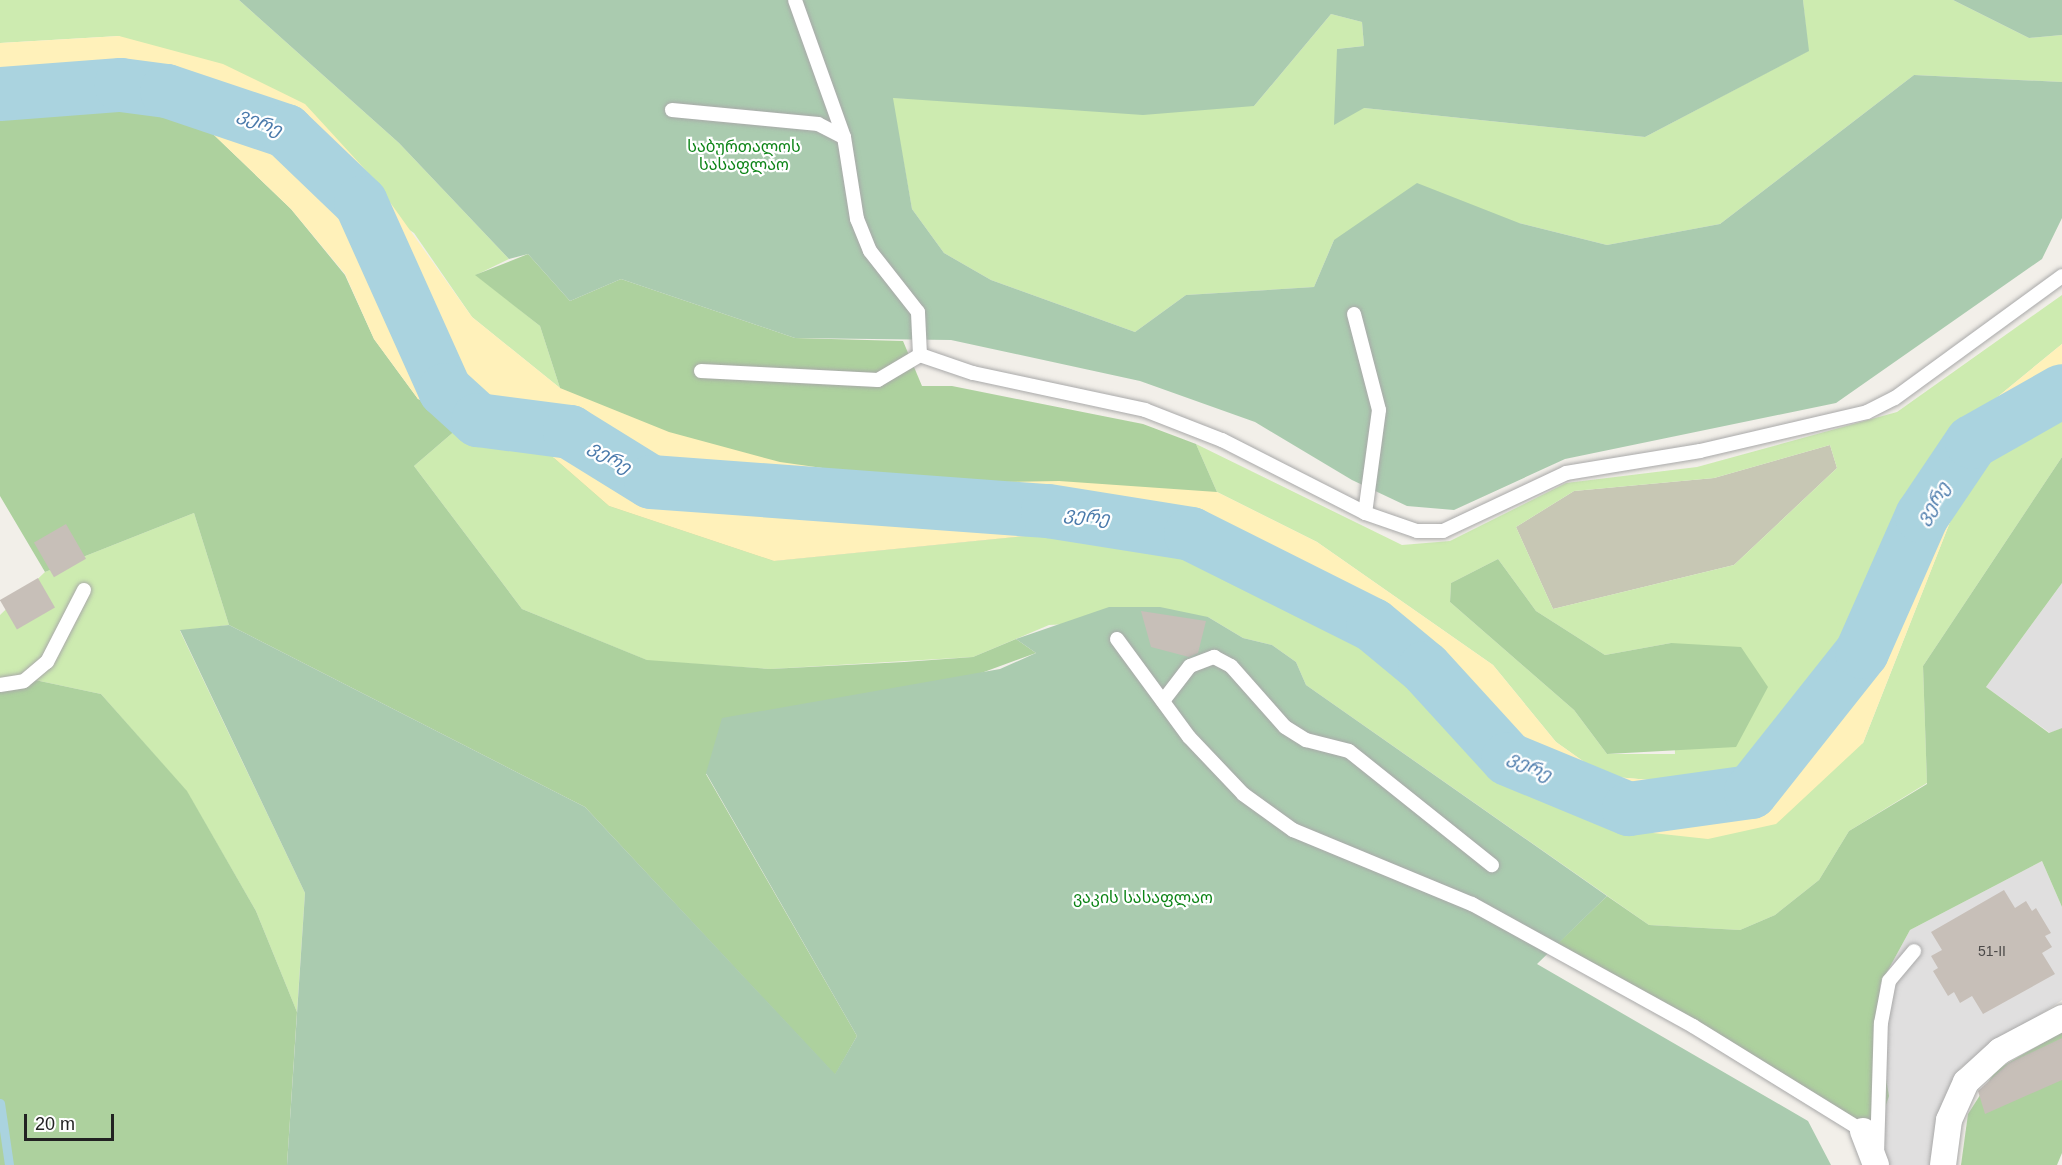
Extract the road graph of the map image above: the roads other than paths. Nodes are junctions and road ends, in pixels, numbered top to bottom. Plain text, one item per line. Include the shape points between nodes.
1 (795, 0) edge
2 (672, 110) dead end
3 (844, 137) junction
4 (2062, 276) edge
5 (1354, 314) dead end
6 (920, 355) junction
7 (701, 371) dead end
8 (1365, 513) junction
9 (84, 590) dead end
10 (1117, 639) dead end
11 (0, 686) edge
12 (1163, 701) junction
13 (1492, 865) dead end
14 (1914, 951) dead end
15 (2062, 1018) edge
16 (1863, 1131) joint
17 (1877, 1165) edge
18 (1943, 1165) edge

1 - 3 lane
2 - 3 lane via 818,124
3 - 6 lane via 858,219 870,251 918,312
4 - 8 lane via 1895,398 1867,412 1700,451 1566,473 1443,531 1417,531
5 - 8 lane via 1379,410
6 - 7 lane via 878,380
6 - 8 lane via 973,373 1145,410 1222,440
9 - 11 lane via 47,662 24,681
10 - 12 lane
12 - 13 lane via 1190,666 1214,657 1231,666 1285,727 1306,740 1349,751
12 - 16 lane via 1243,794 1293,830 1472,904 1693,1026
14 - 17 lane via 1889,981 1881,1023
15 - 18 street via 2000,1052 1966,1082 1949,1120
16 - 17 street

